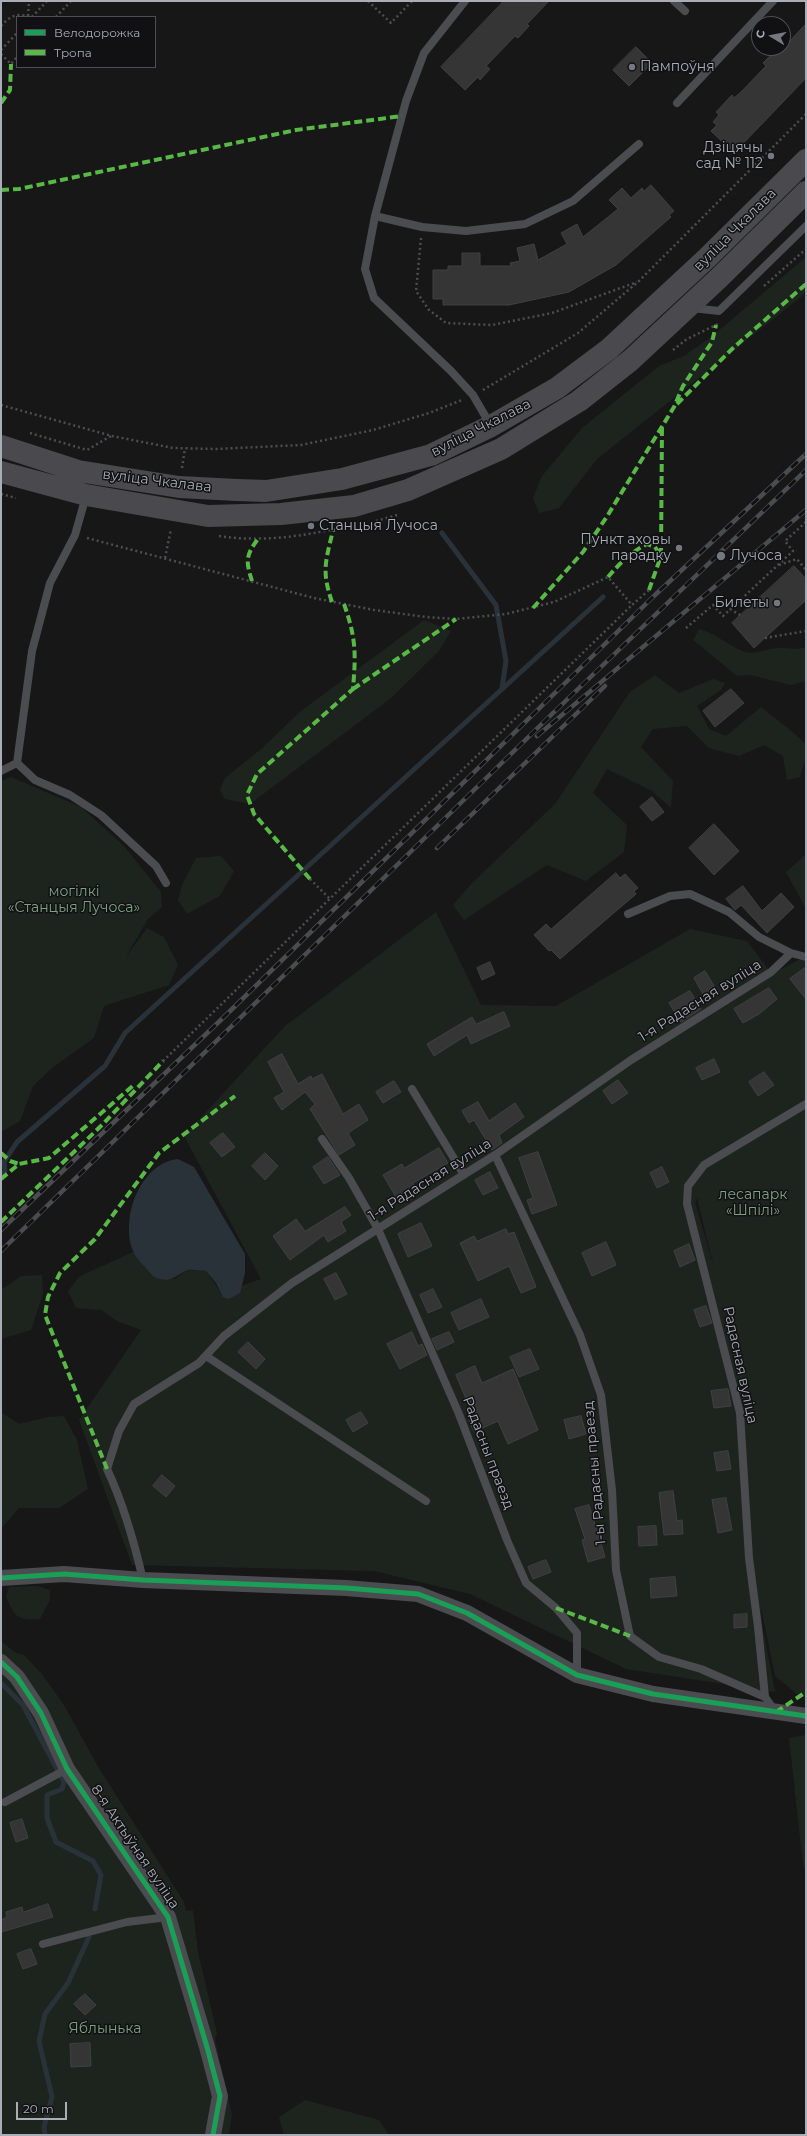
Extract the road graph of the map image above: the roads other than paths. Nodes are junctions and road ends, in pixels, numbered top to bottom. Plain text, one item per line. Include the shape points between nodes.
1 (465, 1) edge
2 (674, 1) edge
3 (773, 1) edge
4 (685, 10) dead end
5 (677, 104) dead end
6 (639, 144) dead end
7 (806, 160) edge
8 (806, 192) edge
9 (376, 216) junction
10 (806, 226) edge
11 (687, 308) junction
12 (491, 426) junction
13 (1, 446) edge
14 (501, 449) junction
15 (1, 472) edge
16 (86, 496) junction
17 (17, 763) junction
18 (1, 771) edge
19 (166, 883) dead end
20 (628, 914) dead end
21 (791, 954) junction
22 (806, 957) edge
23 (412, 1089) dead end
24 (806, 1104) edge
25 (322, 1139) dead end
26 (495, 1155) junction
27 (464, 1175) junction
28 (378, 1229) junction
29 (206, 1356) junction
30 (426, 1501) dead end
31 (1, 1578) edge
32 (143, 1580) junction
33 (1, 1662) edge
34 (577, 1675) junction
35 (765, 1697) junction
36 (776, 1712) junction
37 (806, 1716) edge
38 (66, 1770) junction
39 (5, 1802) dead end
40 (168, 1917) junction
41 (43, 1944) dead end
42 (213, 2135) edge

1 - 9 lane via 424,53 406,101
2 - 4 lane
3 - 5 lane
6 - 9 lane via 573,201 525,224 466,231 422,227
7 - 12 main road, вуліца Чкалава via 707,258 609,349 557,388
8 - 11 main road, вуліца Чкалава
9 - 12 lane via 365,268 374,298 451,371 473,396
10 - 11 lane via 719,311
11 - 14 main road, вуліца Чкалава via 631,360 579,401
12 - 13 main road, вуліца Чкалава via 431,455 342,479 266,490 179,487 78,471
12 - 14 street
14 - 16 main road, вуліца Чкалава via 408,490 354,506 281,514 208,516
15 - 16 main road, вуліца Чкалава
16 - 17 lane via 75,535 50,583 32,651
17 - 18 lane
17 - 19 lane via 35,780 70,796 101,815 156,866
20 - 21 lane via 670,896 690,894 729,912 760,937
21 - 22 lane
21 - 26 lane, 1-я Радасная вуліца via 771,972 631,1060
23 - 27 lane
24 - 35 lane, Радасная вуліца via 704,1165 688,1186 687,1204 740,1413 748,1558
25 - 28 lane, Радасны праезд via 349,1178
26 - 27 lane, 1-я Радасная вуліца
26 - 35 lane, 1-ы Радасны праезд via 580,1335 602,1395 612,1490 616,1570 630,1636 659,1657 701,1669
27 - 28 lane, 1-я Радасная вуліца
28 - 29 lane, 1-я Радасная вуліца via 292,1283 224,1336
28 - 34 lane, Радасны праезд via 460,1414 507,1540 526,1583 556,1608 577,1633
29 - 30 lane
29 - 32 lane, 1-я Радасная вуліца via 134,1404 119,1431 106,1469 118,1492 132,1531
31 - 32 street via 64,1574
32 - 34 street via 346,1588 418,1594 467,1613
33 - 38 street, 8-я Актыўная вуліца via 17,1676 41,1713
34 - 36 street via 653,1694
35 - 36 lane
36 - 37 street
38 - 39 lane
38 - 40 street, 8-я Актыўная вуліца
40 - 41 lane via 127,1922
40 - 42 street, 8-я Актыўная вуліца via 220,2096

